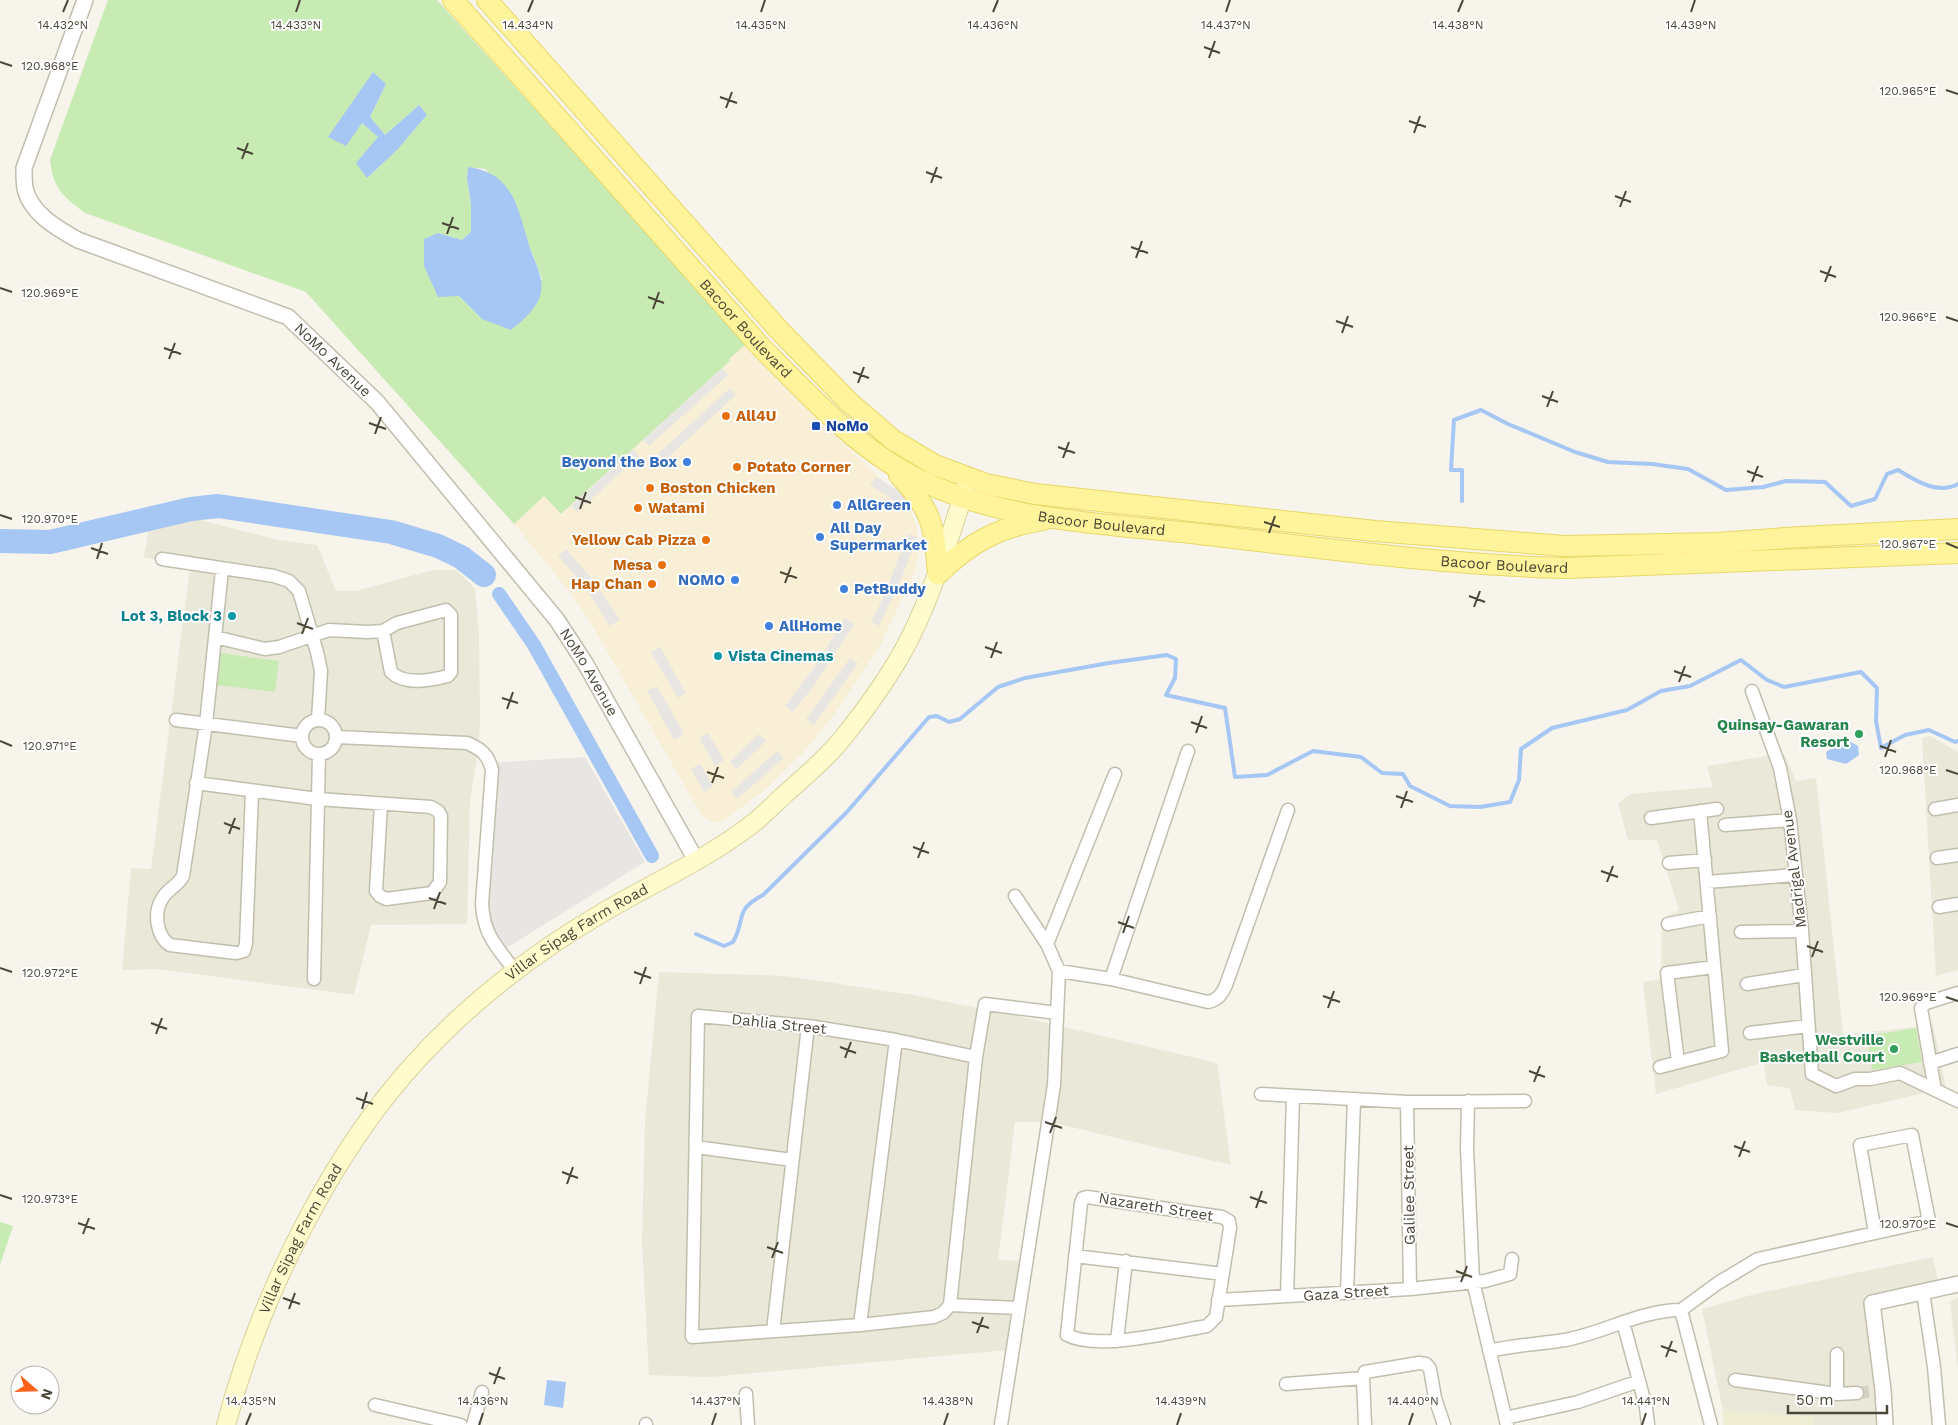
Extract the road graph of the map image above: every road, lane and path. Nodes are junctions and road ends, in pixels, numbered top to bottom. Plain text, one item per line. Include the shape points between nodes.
1 (85, 0) edge
2 (453, 0) edge
3 (487, 0) edge
4 (885, 459) junction
5 (969, 479) junction
6 (962, 499) junction
7 (1058, 518) junction
8 (1958, 530) edge
9 (1958, 553) edge
10 (162, 558) dead end
11 (222, 570) junction
12 (938, 574) junction
13 (383, 630) junction
14 (311, 636) junction
15 (215, 637) junction
16 (1752, 691) dead end
17 (176, 720) dead end
18 (318, 720) junction
19 (206, 724) junction
20 (302, 736) junction
21 (337, 737) junction
22 (1188, 751) dead end
23 (318, 754) junction
24 (1115, 774) dead end
25 (196, 783) junction
26 (252, 792) junction
27 (318, 799) junction
28 (382, 804) junction
29 (1958, 805) edge
30 (1717, 809) dead end
31 (1935, 809) dead end
32 (1288, 810) dead end
33 (1700, 811) junction
34 (1652, 818) dead end
35 (1790, 820) junction
36 (1726, 825) dead end
37 (1958, 855) edge
38 (1937, 858) dead end
39 (696, 860) junction
40 (1705, 860) junction
41 (1669, 863) dead end
42 (1795, 875) junction
43 (1707, 882) junction
44 (1014, 896) dead end
45 (1958, 904) edge
46 (1939, 907) dead end
47 (1710, 916) junction
48 (1668, 924) dead end
49 (1802, 931) junction
50 (1741, 932) dead end
51 (1047, 944) junction
52 (1714, 967) junction
53 (515, 971) junction
54 (1059, 971) junction
55 (1804, 975) junction
56 (314, 979) dead end
57 (1111, 979) junction
58 (1747, 984) dead end
59 (1958, 994) edge
60 (1057, 1013) junction
61 (808, 1026) junction
62 (1808, 1026) junction
63 (1750, 1033) dead end
64 (896, 1040) junction
65 (1958, 1054) edge
66 (976, 1057) junction
67 (1678, 1062) junction
68 (1930, 1063) junction
69 (1660, 1067) dead end
70 (1934, 1090) junction
71 (1261, 1094) dead end
72 (1292, 1097) junction
73 (1354, 1100) junction
74 (1468, 1101) junction
75 (1525, 1101) dead end
76 (1958, 1101) edge
77 (1407, 1102) junction
78 (696, 1147) junction
79 (792, 1160) junction
80 (1875, 1233) junction
81 (1075, 1256) junction
82 (1512, 1259) dead end
83 (1126, 1261) junction
84 (1223, 1274) junction
85 (1473, 1281) junction
86 (1958, 1284) edge
87 (1410, 1289) junction
88 (1347, 1292) junction
89 (1923, 1292) junction
90 (1287, 1296) junction
91 (1218, 1300) junction
92 (950, 1305) junction
93 (1018, 1308) junction
94 (1681, 1310) junction
95 (1623, 1322) junction
96 (860, 1325) junction
97 (773, 1331) junction
98 (1117, 1341) junction
99 (1489, 1351) junction
100 (1837, 1354) dead end
101 (1363, 1378) junction
102 (1735, 1380) dead end
103 (1638, 1381) junction
104 (1286, 1384) dead end
105 (482, 1392) dead end
106 (1857, 1393) tunnel mouth
107 (746, 1394) dead end
108 (1837, 1394) junction
109 (375, 1405) dead end
110 (1506, 1421) edge
111 (226, 1425) edge
112 (461, 1425) edge
113 (473, 1425) edge
114 (748, 1425) edge
115 (1001, 1425) edge
116 (1365, 1425) edge
117 (1444, 1425) edge
118 (1648, 1425) edge
119 (1712, 1425) edge
120 (1885, 1425) edge
121 (1939, 1425) edge

1 - 39 street, NoMo Avenue via 24,168 25,189 35,208 54,226 78,240 288,317 377,402 557,620 590,671
2 - 4 main road, Bacoor Boulevard via 761,347 825,411
3 - 5 main road, Bacoor Boulevard via 779,330 848,401 910,452
4 - 6 main road, Bacoor Boulevard via 915,478
4 - 12 main road via 916,493 925,508 934,530
5 - 6 main road, Villar Sipag Farm Road
5 - 8 main road, Bacoor Boulevard via 1010,490 1065,497 1375,531 1564,546 1717,543
6 - 7 main road, Bacoor Boulevard
6 - 12 main road, Villar Sipag Farm Road
7 - 9 main road, Bacoor Boulevard via 1306,547 1509,566 1566,568
7 - 12 main road via 1024,523 986,536 959,554
10 - 11 street
11 - 14 street via 274,576 288,581 299,591
11 - 15 street
12 - 39 main road, Villar Sipag Farm Road via 910,637 841,740 748,828
13 - 13 street via 391,672 396,676 417,680 448,676 451,672 451,615 446,610 397,622
13 - 14 street via 329,630
14 - 15 street via 264,649
14 - 18 street via 320,671
15 - 19 street
16 - 35 street, Madrigal Avenue via 1780,768
17 - 19 street
18 - 20 street via 307,725
18 - 21 street via 333,726
19 - 20 street
19 - 25 street
20 - 23 street via 307,749
21 - 23 street via 330,750
21 - 53 street via 467,742 489,758 492,770 483,920 492,942
22 - 57 street
23 - 27 street
24 - 51 street
25 - 26 street
25 - 26 street via 183,876 159,905 158,934 170,945 236,954 244,950
26 - 27 street
27 - 28 street
27 - 56 street
28 - 28 street via 376,891 386,898 432,893 440,882 441,816 438,811 424,805
29 - 31 street
30 - 33 street
32 - 57 street via 1221,995 1208,1002
33 - 34 street
33 - 40 street
35 - 36 street
35 - 42 street, Madrigal Avenue
37 - 38 street
39 - 53 main road, Villar Sipag Farm Road via 598,915
40 - 41 street
40 - 43 street
42 - 43 street
42 - 49 street, Madrigal Avenue
43 - 47 street
44 - 51 street
45 - 46 street
47 - 48 street
47 - 52 street
49 - 50 street
49 - 55 street, Madrigal Avenue
51 - 54 street
52 - 67 street via 1722,1051
52 - 67 street via 1667,973
53 - 111 main road, Villar Sipag Farm Road via 470,1008 427,1050 366,1123 333,1176 278,1280 249,1352
54 - 57 street
54 - 60 street
55 - 58 street
55 - 62 street, Madrigal Avenue
59 - 68 street via 1926,1003 1921,1008
60 - 66 street via 986,1004
60 - 93 street via 1054,1085
61 - 64 street, Dahlia Street
61 - 78 street, Dahlia Street via 698,1016
61 - 79 street
62 - 63 street
62 - 70 street, Madrigal Avenue via 1812,1074 1836,1086 1855,1079 1900,1073
64 - 66 street, Dahlia Street
64 - 96 street
65 - 68 street
66 - 92 street
67 - 69 street
68 - 70 street
70 - 76 street, Madrigal Avenue
71 - 72 street
72 - 73 street
72 - 90 street
73 - 77 street
73 - 88 street
74 - 75 street
74 - 77 street
74 - 85 street via 1467,1159
77 - 87 street, Galilee Street
78 - 79 street
78 - 97 street via 692,1336
79 - 97 street
80 - 80 street via 1860,1145 1912,1135 1928,1221
80 - 94 street via 1758,1259
81 - 83 street
81 - 84 street, Nazareth Street via 1083,1198 1087,1196 1222,1217 1229,1221
81 - 98 street via 1067,1334 1098,1341
82 - 85 street, Gaza Street via 1511,1271 1507,1275
83 - 84 street
83 - 98 street
84 - 91 street
85 - 87 street, Gaza Street
85 - 99 street
86 - 89 street
87 - 88 street, Gaza Street
88 - 90 street, Gaza Street
89 - 120 street via 1872,1303 1878,1390
89 - 121 street
90 - 91 street, Gaza Street
91 - 98 street via 1216,1317 1207,1326
92 - 93 street
92 - 96 street via 934,1317
93 - 115 street
94 - 95 street
94 - 119 street
95 - 99 street via 1566,1340
95 - 103 street
96 - 97 street
99 - 110 street
100 - 108 street
101 - 104 street
101 - 116 street
101 - 117 street via 1365,1372 1426,1364 1430,1368
102 - 108 street
103 - 110 street via 1578,1402
103 - 118 street
105 - 113 street
106 - 108 street
107 - 114 street
109 - 112 street

